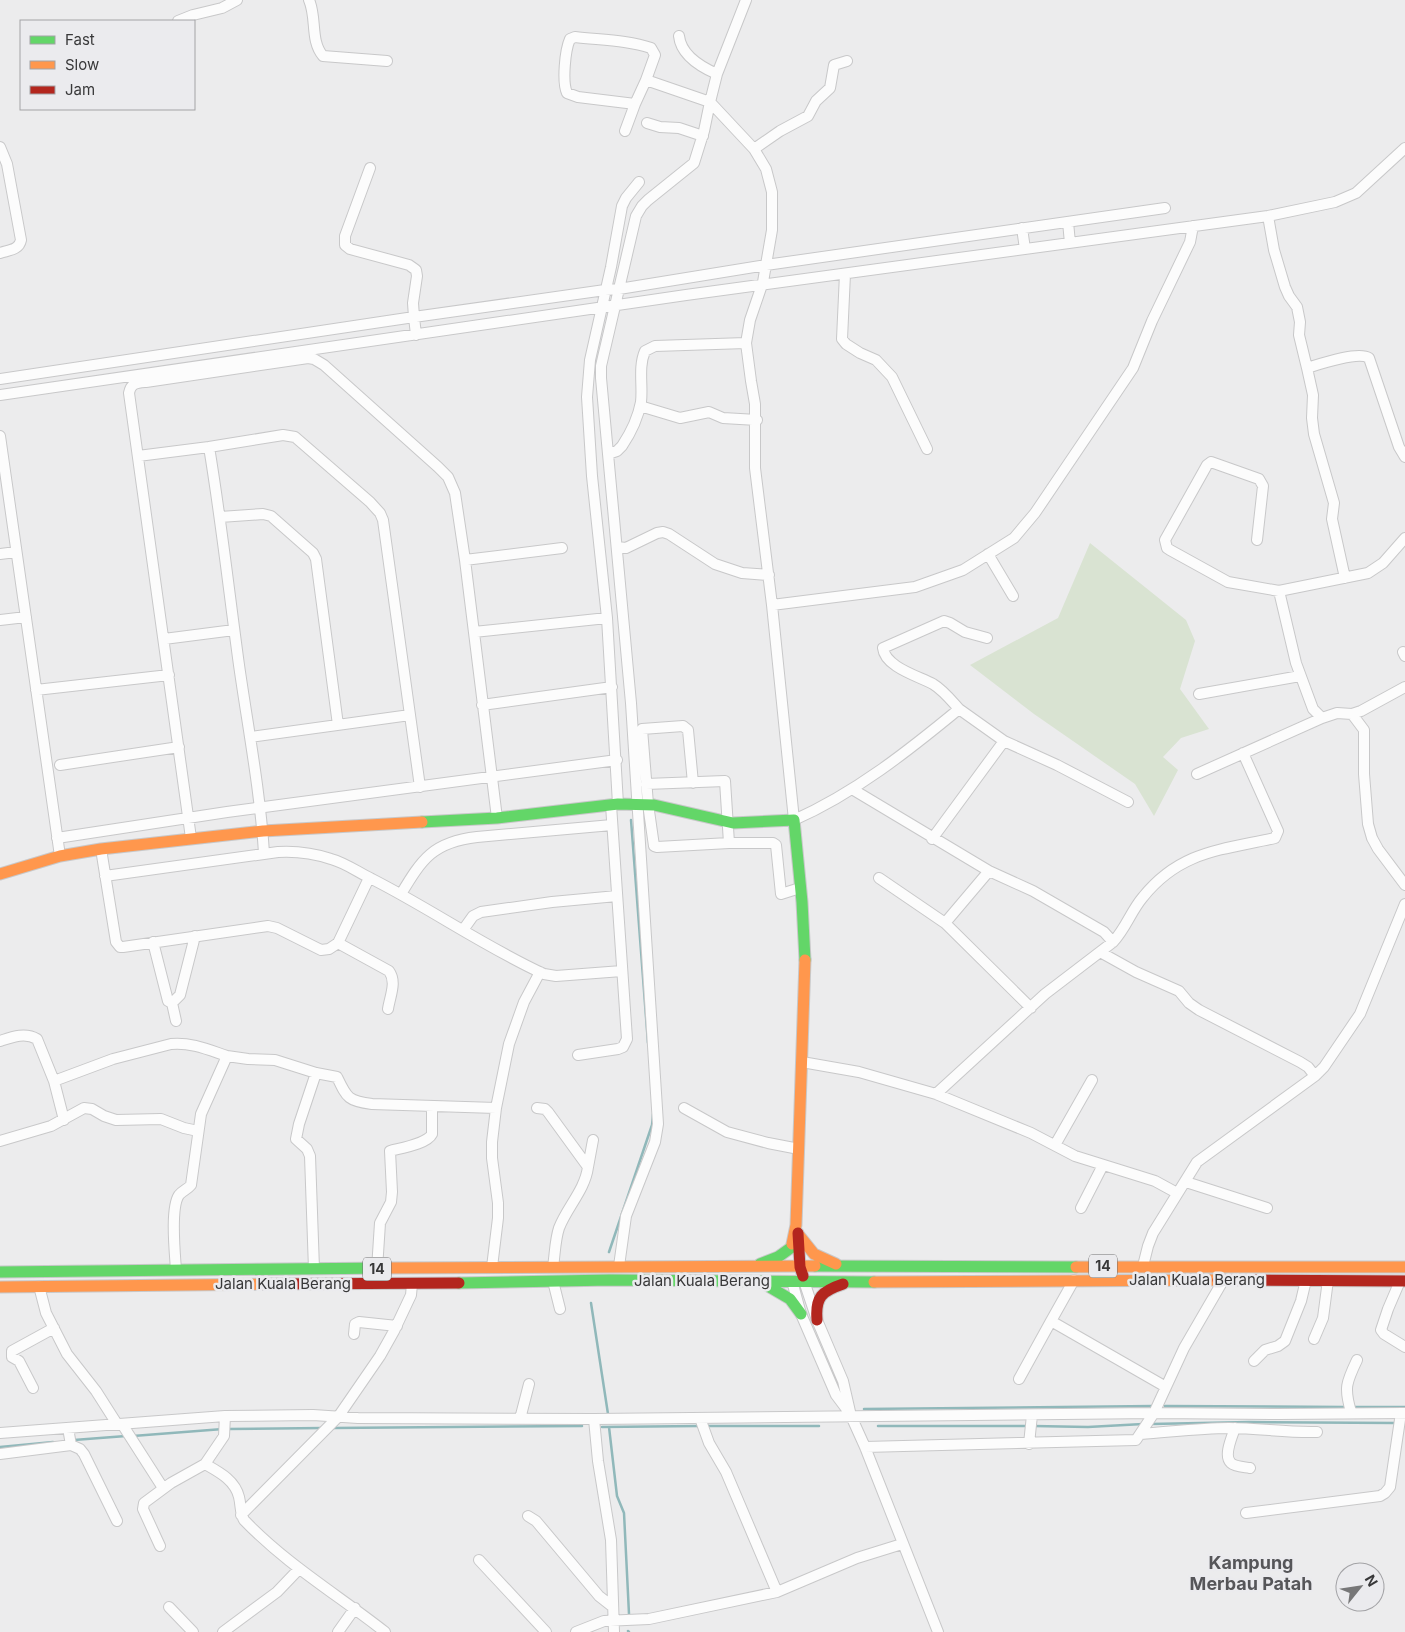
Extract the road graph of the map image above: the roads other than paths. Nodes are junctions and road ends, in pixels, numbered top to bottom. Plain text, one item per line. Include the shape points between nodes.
1 (237, 0) edge
2 (310, 0) edge
3 (746, 0) edge
4 (180, 20) edge
5 (679, 36) dead end
6 (387, 61) dead end
7 (847, 61) dead end
8 (717, 74) junction
9 (646, 80) junction
10 (710, 102) junction
11 (635, 104) junction
12 (647, 123) dead end
13 (625, 131) dead end
14 (703, 136) junction
15 (0, 147) edge
16 (1405, 148) edge
17 (754, 149) junction
18 (370, 168) dead end
19 (639, 182) dead end
20 (633, 203) junction
21 (1165, 208) dead end
22 (1268, 216) junction
23 (1068, 222) junction
24 (1193, 226) junction
25 (1022, 228) junction
26 (1070, 243) junction
27 (1025, 249) junction
28 (0, 253) edge
29 (766, 266) junction
30 (845, 274) junction
31 (763, 284) junction
32 (612, 290) junction
33 (608, 307) junction
34 (414, 317) junction
35 (416, 335) junction
36 (746, 343) junction
37 (1308, 368) junction
38 (145, 378) junction
39 (0, 379) edge
40 (0, 395) edge
41 (640, 406) junction
42 (756, 420) junction
43 (0, 436) edge
44 (209, 447) junction
45 (927, 449) dead end
46 (138, 456) junction
47 (1405, 457) edge
48 (602, 463) junction
49 (3, 482) edge
50 (220, 517) junction
51 (1405, 538) edge
52 (1256, 540) dead end
53 (617, 547) junction
54 (562, 548) dead end
55 (16, 552) junction
56 (0, 554) edge
57 (988, 554) junction
58 (465, 560) junction
59 (769, 575) junction
60 (1345, 578) junction
61 (1279, 591) junction
62 (1013, 596) dead end
63 (772, 606) junction
64 (26, 617) junction
65 (607, 618) junction
66 (0, 620) edge
67 (234, 630) junction
68 (474, 632) junction
69 (164, 638) junction
70 (987, 638) dead end
71 (169, 675) junction
72 (1300, 676) junction
73 (612, 687) junction
74 (1405, 687) edge
75 (36, 690) junction
76 (1199, 694) dead end
77 (482, 705) junction
78 (959, 709) junction
79 (1352, 714) junction
80 (410, 715) junction
81 (1322, 718) junction
82 (338, 725) junction
83 (250, 737) junction
84 (1004, 741) junction
85 (179, 747) junction
86 (1243, 753) junction
87 (617, 760) junction
88 (60, 765) dead end
89 (1197, 774) dead end
90 (492, 778) junction
91 (693, 782) junction
92 (646, 784) junction
93 (420, 787) junction
94 (852, 789) junction
95 (1128, 802) dead end
96 (615, 804) junction
97 (643, 804) junction
98 (260, 808) junction
99 (189, 818) junction
100 (497, 818) junction
101 (794, 820) junction
102 (729, 823) junction
103 (612, 825) junction
104 (263, 831) junction
105 (57, 838) junction
106 (191, 838) junction
107 (932, 839) junction
108 (730, 843) junction
109 (101, 849) junction
110 (264, 853) junction
111 (60, 856) junction
112 (989, 871) junction
113 (0, 874) edge
114 (105, 876) junction
115 (369, 878) junction
116 (879, 878) dead end
117 (1405, 885) edge
118 (800, 888) junction
119 (402, 894) junction
120 (617, 896) junction
121 (1405, 904) edge
122 (945, 923) junction
123 (463, 930) junction
124 (195, 936) junction
125 (154, 942) junction
126 (1113, 942) junction
127 (338, 943) junction
128 (1100, 952) junction
129 (622, 971) junction
130 (540, 972) junction
131 (172, 1003) junction
132 (1031, 1008) junction
133 (388, 1009) dead end
134 (176, 1021) dead end
135 (0, 1041) edge
136 (578, 1055) dead end
137 (227, 1056) junction
138 (802, 1062) junction
139 (316, 1073) junction
140 (1315, 1076) junction
141 (1092, 1080) dead end
142 (54, 1081) junction
143 (936, 1094) junction
144 (432, 1106) junction
145 (496, 1108) junction
146 (537, 1108) dead end
147 (684, 1108) dead end
148 (64, 1120) junction
149 (198, 1131) junction
150 (0, 1140) edge
151 (593, 1140) dead end
152 (1055, 1145) junction
153 (798, 1149) junction
154 (1103, 1165) junction
155 (588, 1167) junction
156 (1186, 1182) junction
157 (1177, 1193) junction
158 (1081, 1208) dead end
159 (1267, 1208) dead end
160 (797, 1229) junction
161 (792, 1247) junction
162 (618, 1266) junction
163 (747, 1266) junction
164 (1143, 1266) junction
165 (492, 1267) junction
166 (554, 1267) junction
167 (795, 1267) junction
168 (845, 1267) junction
169 (1405, 1267) edge
170 (314, 1269) junction
171 (377, 1269) junction
172 (176, 1270) junction
173 (162, 1271) junction
174 (0, 1272) edge
175 (1224, 1279) junction
176 (1074, 1280) junction
177 (1306, 1280) junction
178 (1328, 1280) junction
179 (553, 1281) junction
180 (758, 1281) junction
181 (792, 1281) junction
182 (804, 1281) junction
183 (1402, 1281) edge
184 (851, 1282) junction
185 (179, 1284) junction
186 (412, 1284) junction
187 (39, 1286) junction
188 (0, 1287) edge
189 (560, 1309) dead end
190 (801, 1314) junction
191 (817, 1320) junction
192 (1051, 1321) junction
193 (397, 1326) junction
194 (54, 1328) junction
195 (354, 1334) dead end
196 (1314, 1339) dead end
197 (1405, 1347) edge
198 (1357, 1360) dead end
199 (1254, 1361) dead end
200 (1020, 1379) dead end
201 (529, 1384) dead end
202 (1166, 1387) junction
203 (33, 1388) dead end
204 (1349, 1408) junction
205 (1402, 1414) edge
206 (851, 1416) junction
207 (1152, 1416) junction
208 (1031, 1417) junction
209 (700, 1418) junction
210 (226, 1419) junction
211 (336, 1419) junction
212 (520, 1419) junction
213 (594, 1419) junction
214 (1277, 1422) junction
215 (1231, 1423) junction
216 (124, 1429) junction
217 (1317, 1432) dead end
218 (0, 1433) edge
219 (1142, 1433) junction
220 (70, 1437) junction
221 (1029, 1444) junction
222 (865, 1447) junction
223 (0, 1454) edge
224 (205, 1464) junction
225 (1250, 1468) dead end
226 (163, 1488) junction
227 (1246, 1514) dead end
228 (241, 1515) junction
229 (528, 1516) dead end
230 (117, 1521) dead end
231 (902, 1544) junction
232 (160, 1546) dead end
233 (479, 1560) dead end
234 (299, 1569) junction
235 (777, 1592) junction
236 (613, 1606) junction
237 (169, 1607) dead end
238 (354, 1608) junction
239 (614, 1620) junction
240 (579, 1631) edge
241 (194, 1632) edge
242 (223, 1632) edge
243 (338, 1632) edge
244 (385, 1632) edge
245 (546, 1632) edge
246 (614, 1632) edge
247 (938, 1632) edge

1 - 4 street via 222,8
2 - 6 street via 316,46 323,56
3 - 8 street
5 - 8 street via 686,52
7 - 17 street via 834,65 830,88 816,101 808,116 780,130
8 - 10 street
9 - 10 street
9 - 11 street
9 - 11 street via 654,55 651,48 575,37 569,41 564,86 567,93
10 - 14 street
10 - 17 street
11 - 13 street
12 - 14 street
14 - 20 street via 694,163 648,200
15 - 28 street via 7,164 22,240 16,248
16 - 22 street via 1356,193 1335,202
17 - 29 street via 766,169 772,192 772,230
18 - 34 street via 344,244 350,250 409,265 416,270
19 - 20 street
20 - 32 street via 633,225
20 - 32 street via 622,206 611,267
21 - 23 street
22 - 24 street
22 - 37 street via 1285,287 1297,307 1299,335
23 - 25 street
23 - 26 street
24 - 26 street
24 - 57 street via 1190,242 1133,368 1028,524 1014,538
25 - 27 street
25 - 29 street
26 - 27 street
27 - 30 street
29 - 31 street
29 - 32 street
30 - 31 street
30 - 45 street via 843,342 876,360 892,377
31 - 33 street
31 - 36 street via 750,320
32 - 33 street
32 - 34 street
33 - 35 street
33 - 48 street via 601,372
33 - 48 street via 587,377 587,397
34 - 35 street
34 - 39 street
35 - 38 street
36 - 41 street via 650,347 645,351 642,362
36 - 42 street
37 - 47 street via 1358,356 1369,358
37 - 60 street via 1314,395 1314,434 1334,503 1332,518
38 - 40 street
38 - 46 street via 130,386 129,393
38 - 58 street via 308,358 319,361 448,477 455,493
41 - 42 street via 680,418 709,412 722,418
41 - 48 street via 622,446
42 - 59 street via 755,468
43 - 49 street
44 - 46 street
44 - 50 street
44 - 80 street via 283,435 295,437 380,513 391,567
46 - 69 street
48 - 53 street
48 - 65 street
49 - 55 street
50 - 67 street
50 - 82 street via 271,516 313,553
51 - 60 street via 1384,563 1368,573
52 - 61 street via 1262,482 1211,462 1165,540 1170,550 1228,582
53 - 59 street via 626,548 663,532 715,564 742,573
53 - 97 street
54 - 58 street
55 - 56 street
55 - 64 street
57 - 62 street
57 - 63 street via 963,570 915,586
58 - 68 street
59 - 63 street
60 - 61 street
61 - 72 street
63 - 101 street
64 - 66 street
64 - 75 street
65 - 68 street
65 - 73 street
67 - 69 street
67 - 83 street
68 - 77 street
69 - 71 street
70 - 78 street via 965,632 944,621 882,649 886,658 901,670 934,685
71 - 75 street
71 - 85 street
72 - 76 street
72 - 81 street via 1313,709
73 - 77 street
73 - 87 street
74 - 79 street
75 - 105 street
77 - 90 street
78 - 84 street
78 - 94 street via 897,759
79 - 81 street via 1337,713
79 - 117 street via 1364,730 1368,824 1378,849
80 - 82 street
80 - 93 street
81 - 86 street
82 - 83 street
83 - 98 street
84 - 95 street
84 - 107 street
85 - 88 street
85 - 99 street
86 - 89 street
86 - 126 street via 1278,831 1275,838 1199,855 1175,866 1141,899
87 - 90 street
87 - 96 street
90 - 93 street
90 - 100 street
91 - 92 street
91 - 92 street via 688,730 683,726 642,729
91 - 102 street via 725,781
92 - 97 street
93 - 98 street
94 - 101 street
94 - 107 street
96 - 97 main road
96 - 100 main road
96 - 103 street
97 - 102 main road
97 - 108 street via 653,844 657,847
97 - 162 street via 658,1124 655,1142 626,1216
98 - 99 street
98 - 104 street
99 - 105 street
99 - 106 street
100 - 104 main road
101 - 102 main road
101 - 118 main road
102 - 108 street
103 - 119 street via 456,841 426,857
103 - 120 street
104 - 106 main road
104 - 110 street
105 - 111 street
106 - 109 main road
107 - 112 street
108 - 118 street via 775,844 781,894
109 - 111 main road
109 - 114 street
110 - 114 street
110 - 115 street via 286,851 332,859
111 - 113 main road
112 - 122 street
112 - 126 street via 1033,891 1104,932
114 - 125 street via 118,945 123,948
115 - 119 street
115 - 127 street
116 - 122 street
118 - 138 main road via 805,962
119 - 123 street
120 - 123 street via 481,912 473,916
120 - 129 street
121 - 140 street via 1360,1014
122 - 132 street
123 - 130 street
124 - 125 street
124 - 127 street via 268,926 321,950
124 - 131 street via 180,995
125 - 131 street via 168,1001
126 - 128 street
127 - 133 street via 393,976
128 - 132 street
128 - 140 street via 1179,991 1199,1010 1300,1062
129 - 130 street via 556,976
129 - 136 street via 625,1044 618,1049
130 - 145 street via 524,1002 509,1044
131 - 134 street
132 - 143 street
135 - 142 street via 18,1036 35,1037
137 - 139 street via 275,1060
137 - 142 street via 199,1046 171,1044 113,1059
137 - 149 street via 203,1108
138 - 143 street via 875,1076
138 - 153 main road
139 - 144 street via 337,1077 346,1094 356,1102
139 - 170 street via 296,1139 310,1156
140 - 156 street via 1201,1158
141 - 152 street
142 - 148 street
143 - 152 street
144 - 145 street
144 - 171 street via 430,1138 390,1150 391,1202 380,1223
145 - 165 street via 492,1142 498,1218
146 - 155 street via 548,1112
147 - 153 street via 735,1135
148 - 149 street via 87,1108 116,1120 161,1119
148 - 150 street
149 - 172 street via 193,1182 179,1195 176,1208
151 - 155 street
152 - 154 street
153 - 160 main road
154 - 157 street via 1155,1181
154 - 158 street
155 - 166 street via 556,1238
156 - 157 street
156 - 159 street
157 - 164 street via 1148,1246
160 - 161 main road
160 - 167 main road
160 - 168 main road via 814,1254
161 - 163 main road via 770,1260
161 - 167 main road
162 - 163 main road, Jalan Kuala Berang / 14
162 - 166 main road, Jalan Kuala Berang / 14
163 - 167 main road, Jalan Kuala Berang / 14
164 - 168 main road, Jalan Kuala Berang / 14
164 - 169 main road, Jalan Kuala Berang / 14
165 - 166 main road, Jalan Kuala Berang / 14
165 - 171 main road, Jalan Kuala Berang / 14
167 - 168 main road, Jalan Kuala Berang / 14
167 - 181 main road
167 - 182 main road
170 - 171 main road, Jalan Kuala Berang / 14
170 - 172 main road, Jalan Kuala Berang / 14
172 - 173 main road, Jalan Kuala Berang / 14
173 - 174 main road, Jalan Kuala Berang / 14
173 - 185 main road via 165,1279
175 - 176 main road, Jalan Kuala Berang / 14
175 - 177 main road, Jalan Kuala Berang / 14
175 - 202 street via 1192,1333
176 - 184 main road, Jalan Kuala Berang / 14
176 - 192 street
177 - 178 main road, Jalan Kuala Berang / 14
177 - 199 street via 1285,1341 1265,1350
178 - 183 main road, Jalan Kuala Berang / 14
178 - 196 street via 1323,1318
179 - 180 main road, Jalan Kuala Berang / 14
179 - 186 main road, Jalan Kuala Berang / 14
179 - 189 street
180 - 181 main road, Jalan Kuala Berang / 14
180 - 190 main road via 790,1299
181 - 182 main road, Jalan Kuala Berang / 14
181 - 190 street
182 - 184 main road, Jalan Kuala Berang / 14
182 - 191 street
183 - 197 street via 1381,1330
184 - 191 main road via 818,1297
185 - 186 main road, Jalan Kuala Berang / 14
185 - 187 main road, Jalan Kuala Berang / 14
186 - 193 street via 411,1295
187 - 188 main road, Jalan Kuala Berang / 14
187 - 194 street
190 - 206 street via 836,1395
191 - 206 street via 843,1381
192 - 200 street
192 - 202 street
193 - 195 street via 359,1322 355,1324
193 - 211 street
194 - 203 street via 12,1351 12,1357 19,1361
194 - 216 street via 71,1360
198 - 204 street via 1348,1380 1346,1395
201 - 212 street
202 - 207 street
204 - 205 street
204 - 214 street
205 - 227 street via 1390,1487 1384,1494
206 - 208 street
206 - 209 street
206 - 222 street
207 - 208 street
207 - 215 street
207 - 219 street
208 - 221 street
209 - 213 street
209 - 235 street
210 - 211 street via 313,1415
210 - 216 street
210 - 224 street via 224,1436
211 - 212 street
211 - 228 street
212 - 213 street
213 - 236 street via 611,1540
214 - 215 street
214 - 215 street
214 - 217 street via 1296,1433
215 - 219 street
215 - 225 street via 1229,1461
216 - 220 street
216 - 226 street
218 - 220 street
219 - 221 street via 1134,1441
220 - 223 street
220 - 230 street via 84,1454
221 - 222 street
222 - 231 street
224 - 226 street
224 - 228 street via 224,1475 236,1488
226 - 232 street via 143,1505
228 - 234 street
229 - 236 street via 536,1521 599,1596
231 - 235 street via 857,1558
231 - 247 street
233 - 245 street
234 - 238 street
234 - 242 street via 277,1592
235 - 239 street via 649,1619
236 - 239 street
237 - 241 street
238 - 243 street
238 - 244 street
239 - 240 street
239 - 246 street

